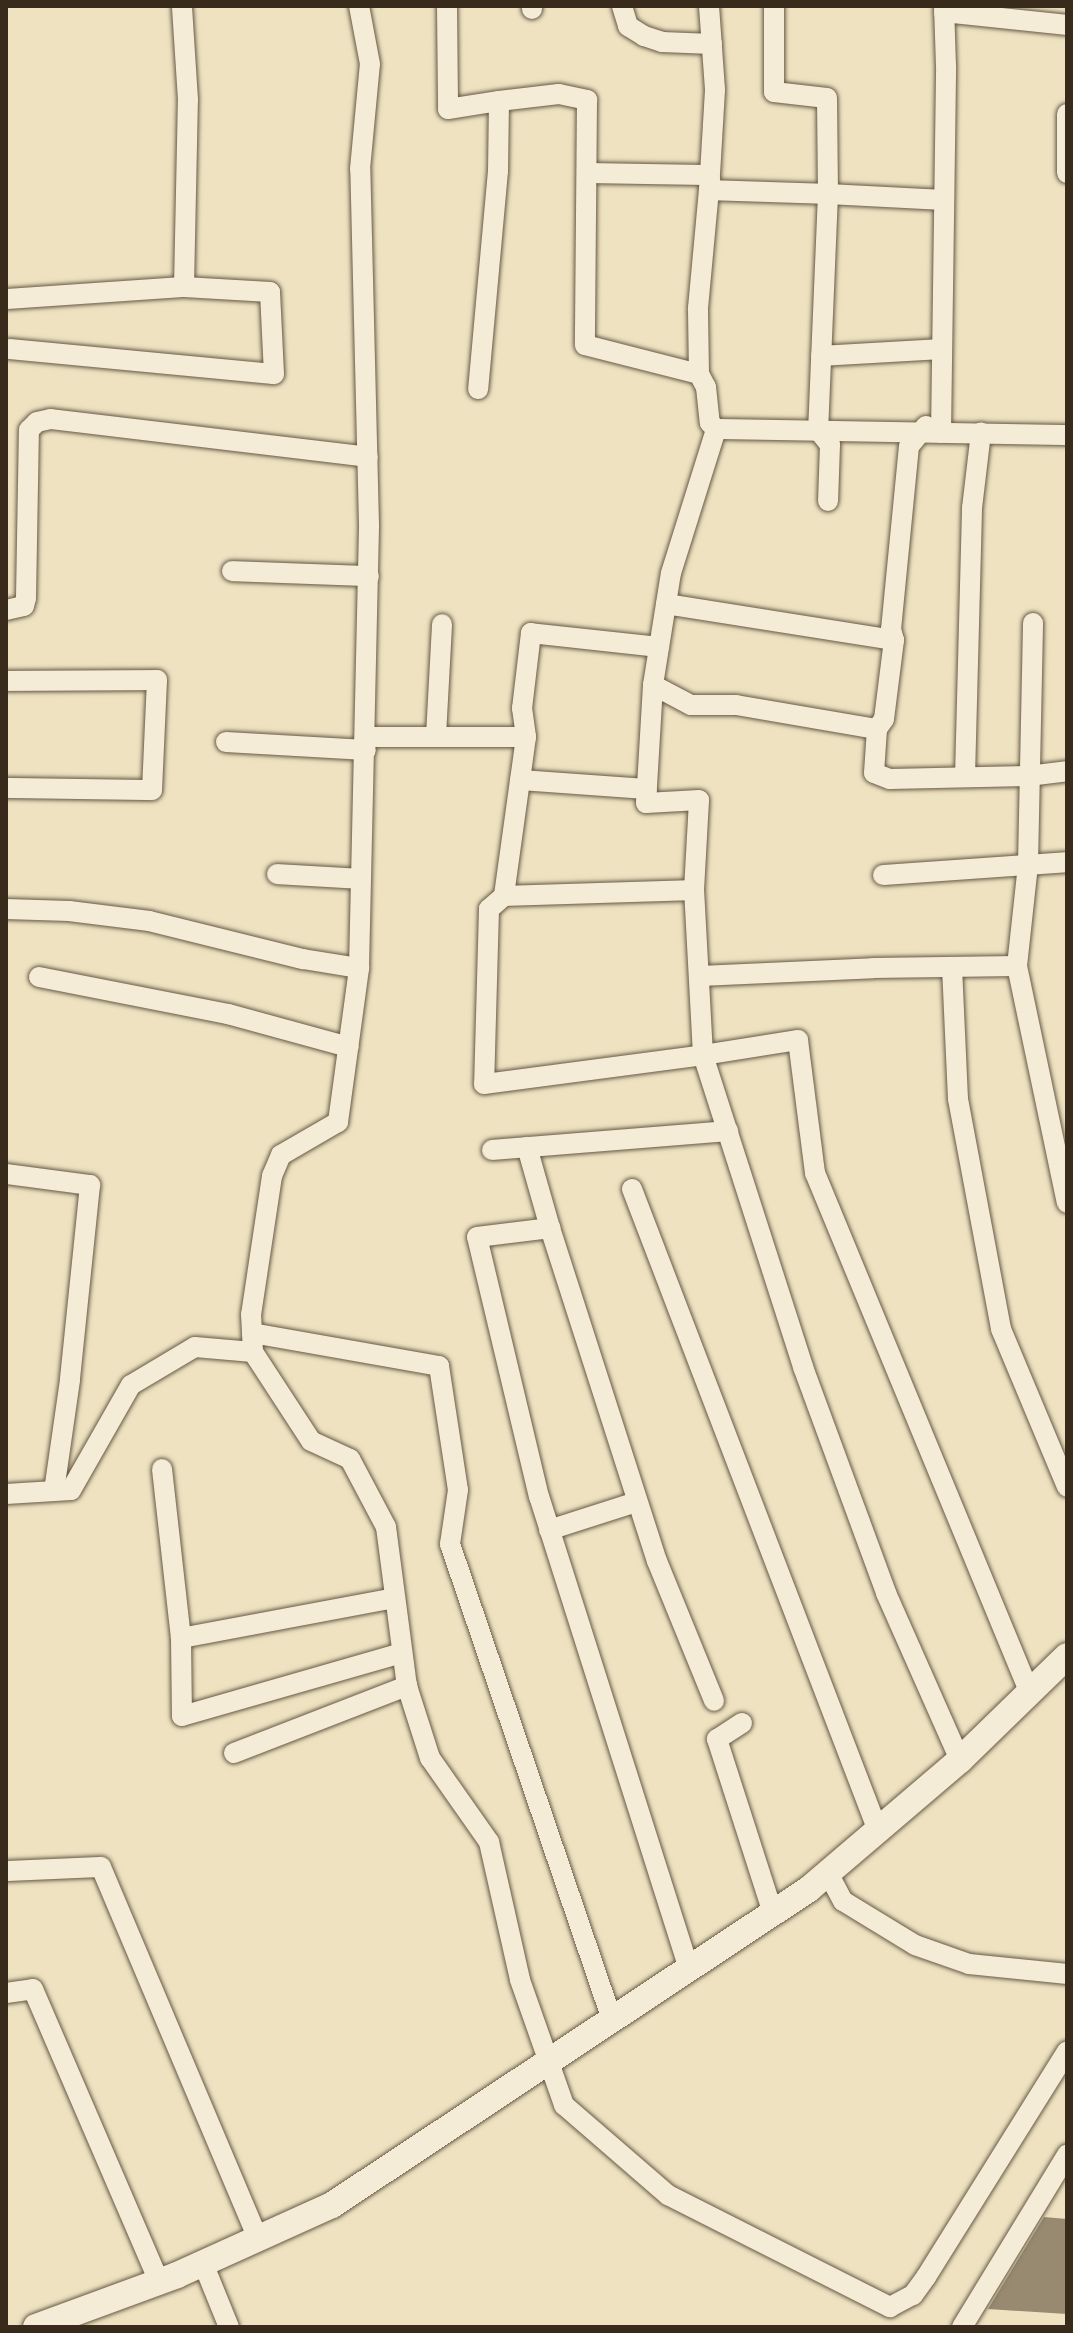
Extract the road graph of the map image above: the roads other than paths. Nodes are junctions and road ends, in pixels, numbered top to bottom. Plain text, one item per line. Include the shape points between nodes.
1 (182, 6) edge
2 (359, 6) edge
3 (447, 6) edge
4 (622, 6) edge
5 (709, 6) edge
6 (774, 6) edge
7 (944, 9) edge
8 (1067, 25) edge
9 (712, 44) junction
10 (499, 101) junction
11 (1067, 114) edge
12 (587, 173) junction
13 (1067, 173) edge
14 (710, 184) junction
15 (828, 194) junction
16 (944, 200) junction
17 (184, 287) junction
18 (6, 299) edge
19 (9, 349) dead end
20 (941, 349) junction
21 (821, 356) junction
22 (699, 374) junction
23 (478, 389) dead end
24 (716, 429) junction
25 (818, 430) junction
26 (929, 430) junction
27 (981, 433) junction
28 (1067, 435) edge
29 (368, 457) junction
30 (828, 501) dead end
31 (232, 571) dead end
32 (369, 576) junction
33 (666, 604) junction
34 (6, 610) edge
35 (1033, 623) dead end
36 (442, 624) dead end
37 (894, 640) junction
38 (659, 647) junction
39 (6, 681) edge
40 (653, 685) junction
41 (877, 729) junction
42 (436, 736) junction
43 (526, 737) junction
44 (226, 742) dead end
45 (366, 744) junction
46 (1067, 771) edge
47 (1028, 776) junction
48 (965, 777) junction
49 (520, 780) junction
50 (6, 788) edge
51 (647, 789) junction
52 (1067, 862) edge
53 (1028, 864) junction
54 (277, 874) dead end
55 (883, 875) dead end
56 (361, 879) junction
57 (694, 890) junction
58 (504, 896) junction
59 (6, 909) edge
60 (1017, 966) junction
61 (952, 967) junction
62 (359, 968) junction
63 (700, 976) junction
64 (39, 977) dead end
65 (349, 1047) junction
66 (703, 1055) junction
67 (1067, 1102) edge
68 (1046, 1103) junction
69 (728, 1131) junction
70 (527, 1147) junction
71 (492, 1150) dead end
72 (6, 1174) edge
73 (632, 1189) dead end
74 (1067, 1203) edge
75 (550, 1228) junction
76 (253, 1343) junction
77 (162, 1469) dead end
78 (1067, 1487) edge
79 (54, 1491) junction
80 (6, 1494) edge
81 (636, 1502) junction
82 (549, 1530) junction
83 (394, 1598) junction
84 (181, 1638) junction
85 (402, 1653) junction
86 (1067, 1656) edge
87 (407, 1686) junction
88 (1029, 1691) junction
89 (714, 1701) dead end
90 (742, 1723) dead end
91 (234, 1753) dead end
92 (960, 1760) junction
93 (878, 1831) junction
94 (6, 1871) edge
95 (828, 1873) junction
96 (773, 1913) junction
97 (689, 1969) junction
98 (1067, 1974) edge
99 (6, 1993) edge
100 (612, 2020) junction
101 (1067, 2051) edge
102 (547, 2063) junction
103 (1067, 2155) edge
104 (258, 2239) junction
105 (203, 2263) junction
106 (159, 2281) junction
107 (36, 2327) edge
108 (229, 2327) edge
109 (962, 2327) edge

1 - 17 street via 188,100
2 - 29 street via 370,64 360,169
3 - 10 street via 448,109
4 - 9 street via 628,26 644,36
5 - 9 street
6 - 15 street via 774,92 827,98
7 - 8 street
7 - 16 street
9 - 14 street
10 - 12 street via 559,94 587,100
10 - 23 street via 498,171
11 - 13 street
12 - 14 street via 706,175
12 - 22 street via 585,345
14 - 15 street
14 - 22 street via 698,308
15 - 16 street
15 - 21 street
16 - 20 street
17 - 18 street
17 - 19 street via 270,292 274,374
20 - 21 street
20 - 26 street
21 - 25 street
22 - 24 street
24 - 25 street
24 - 33 street
25 - 26 street
25 - 30 street via 830,445
26 - 27 street
26 - 37 street via 909,446
27 - 28 street
27 - 48 street via 972,508
29 - 32 street
29 - 34 street via 51,419 37,422 29,430 26,598 24,606
31 - 32 street
32 - 45 street
33 - 37 street
33 - 38 street
35 - 47 street
36 - 42 street
37 - 41 street via 884,719
38 - 40 street
38 - 43 street via 531,633 522,708
39 - 50 street via 157,680 152,790
40 - 41 street via 691,705 736,705
40 - 51 street
41 - 48 street via 874,773 890,779
42 - 43 street
42 - 45 street
43 - 49 street
44 - 45 street
45 - 56 street
46 - 47 street
47 - 48 street
47 - 53 street
49 - 51 street
49 - 58 street
51 - 57 street via 646,803 699,800
52 - 53 street
53 - 55 street
53 - 60 street
54 - 56 street
56 - 62 street
57 - 58 street
57 - 63 street
58 - 66 street via 489,909 484,1084
59 - 62 street via 149,921
60 - 61 street
60 - 68 street
61 - 63 street
61 - 78 street via 958,1099 1001,1329
62 - 65 street
63 - 66 street
64 - 65 street via 228,1014
65 - 76 street via 338,1122 281,1155 272,1176 251,1315
66 - 69 street
66 - 88 street via 798,1040 815,1173
67 - 68 street
68 - 74 street
69 - 70 street
69 - 92 street via 813,1395 886,1593
70 - 71 street
70 - 75 street
72 - 79 street via 90,1185
73 - 93 street
75 - 81 street
75 - 82 street via 477,1237
76 - 79 street via 195,1347 131,1385 71,1490
76 - 83 street via 311,1441 350,1459 386,1527
76 - 100 street via 439,1366 458,1490 450,1544
77 - 84 street
79 - 80 street
81 - 82 street
81 - 89 street
82 - 97 street
83 - 84 street
83 - 85 street
84 - 85 street via 182,1716
85 - 87 street
86 - 88 street
87 - 91 street
87 - 102 street via 430,1758 489,1842 520,1980
88 - 92 street
90 - 96 street via 717,1739
92 - 93 street
93 - 95 street
94 - 104 street via 101,1867
95 - 96 street
95 - 98 street via 843,1901 915,1945 969,1964
96 - 97 street
97 - 100 street
99 - 106 street via 33,1989
100 - 102 street
101 - 102 street via 926,2277 913,2295 890,2307 668,2195 564,2105
102 - 104 street via 332,2205
103 - 109 street
104 - 105 street
105 - 106 street
105 - 108 street
106 - 107 street

